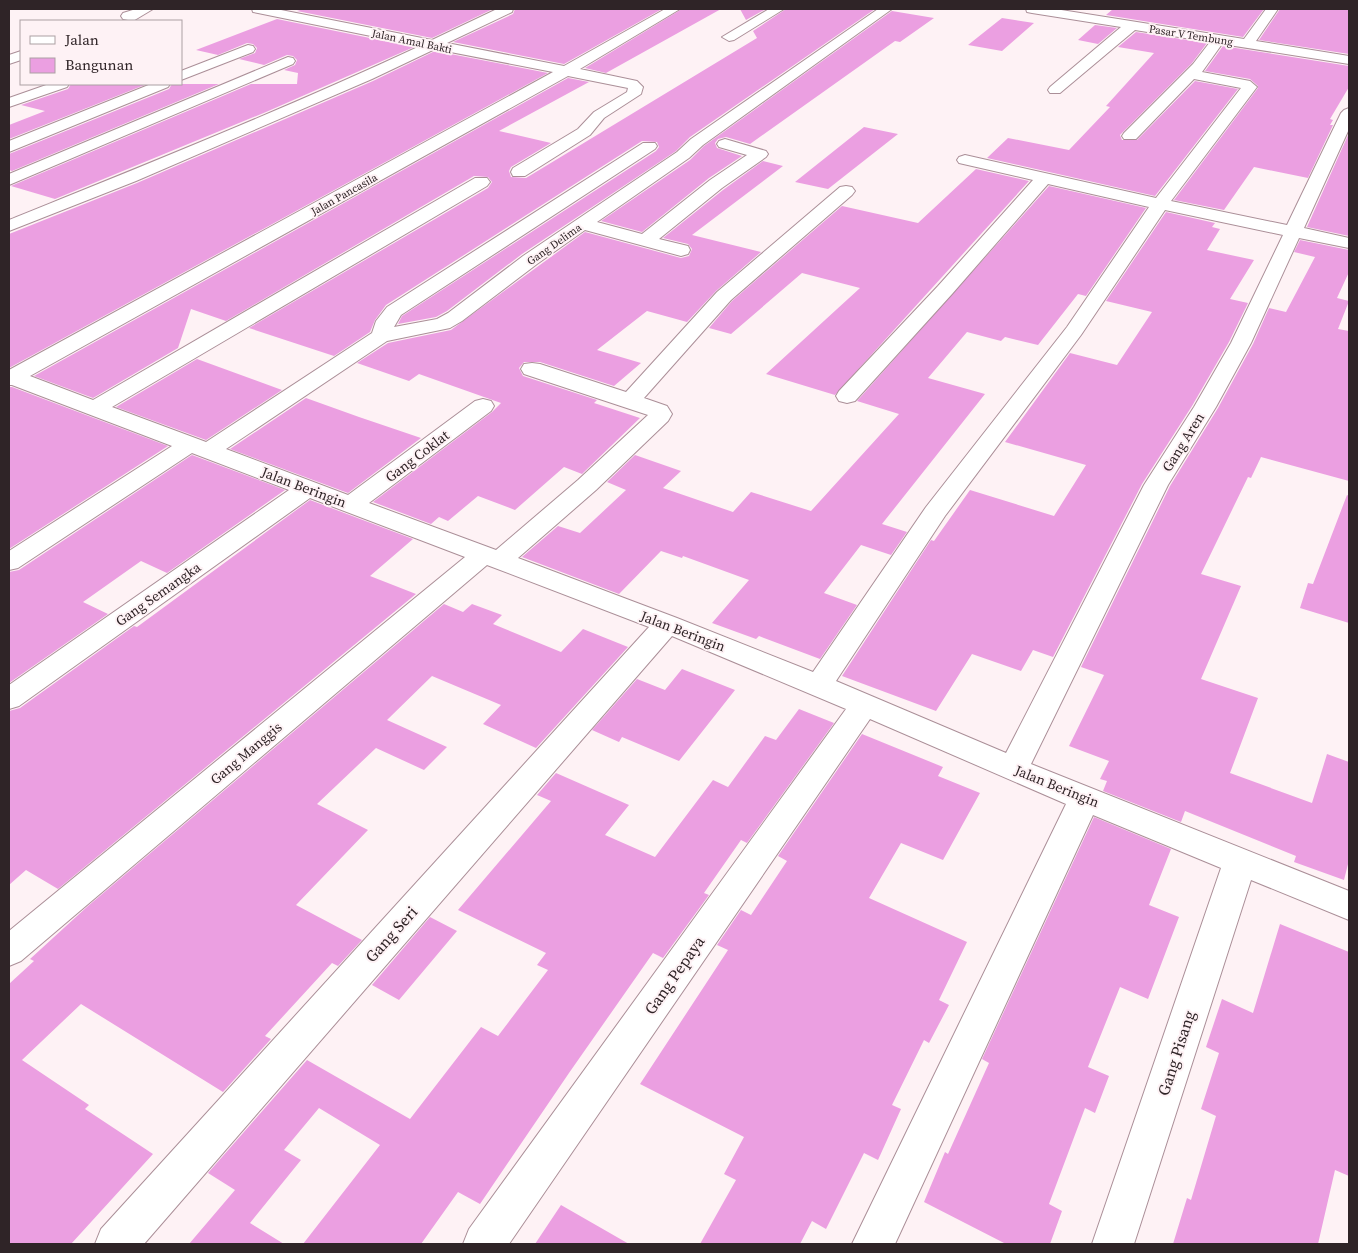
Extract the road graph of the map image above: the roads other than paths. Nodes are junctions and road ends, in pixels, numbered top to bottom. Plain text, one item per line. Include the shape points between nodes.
1 (147, 9) edge
2 (258, 9) edge
3 (507, 9) edge
4 (674, 9) edge
5 (778, 9) edge
6 (886, 9) edge
7 (1032, 9) edge
8 (1272, 9) edge
9 (288, 11) edge
10 (122, 20) edge
11 (1132, 26) junction
12 (728, 36) dead end
13 (1219, 39) junction
14 (1247, 44) junction
15 (431, 45) junction
16 (248, 49) dead end
17 (1349, 60) edge
18 (288, 61) dead end
19 (566, 71) junction
20 (1191, 74) junction
21 (182, 76) edge
22 (59, 85) edge
23 (161, 85) edge
24 (1055, 90) dead end
25 (9, 103) edge
26 (1349, 112) edge
27 (1130, 136) dead end
28 (725, 144) dead end
29 (648, 146) dead end
30 (9, 147) edge
31 (965, 160) dead end
32 (519, 172) dead end
33 (1043, 179) junction
34 (9, 180) edge
35 (481, 182) dead end
36 (846, 191) dead end
37 (1160, 204) junction
38 (582, 224) junction
39 (9, 226) edge
40 (1292, 231) junction
41 (645, 241) junction
42 (1349, 243) edge
43 (681, 250) dead end
44 (381, 336) junction
45 (532, 369) dead end
46 (10, 377) edge
47 (847, 396) dead end
48 (630, 401) junction
49 (484, 406) dead end
50 (96, 408) junction
51 (199, 447) junction
52 (307, 489) junction
53 (351, 505) junction
54 (491, 559) junction
55 (9, 562) edge
56 (667, 624) junction
57 (819, 685) junction
58 (9, 699) edge
59 (864, 706) junction
60 (1013, 769) junction
61 (1085, 797) junction
62 (1240, 862) junction
63 (1349, 905) edge
64 (9, 951) edge
65 (116, 1244) edge
66 (484, 1244) edge
67 (873, 1244) edge
68 (1113, 1244) edge

1 - 10 street
2 - 9 street, Jalan Amal Bakti
3 - 15 street
4 - 19 street, Jalan Pancasila
5 - 12 street
6 - 38 street, Gang Delima
7 - 11 street, Pasar V Tembung
8 - 14 street
9 - 15 street, Jalan Amal Bakti
11 - 13 street, Pasar V Tembung
11 - 24 street
13 - 14 street, Pasar V Tembung
13 - 20 street
14 - 17 street, Pasar V Tembung
15 - 19 street, Jalan Amal Bakti
15 - 39 street via 367,76
16 - 21 street
18 - 34 street
19 - 32 street, Jalan Amal Bakti via 636,87 634,94 599,115 584,132
19 - 46 street, Jalan Pancasila
20 - 27 street
20 - 37 street via 1250,87
22 - 25 street
23 - 30 street
26 - 40 street, Gang Aren
28 - 41 street via 760,154 716,184
29 - 44 street via 394,311
31 - 33 street
33 - 37 street
33 - 47 street
35 - 50 street
36 - 48 street via 724,296
37 - 40 street
37 - 57 street via 1074,331 935,512
38 - 41 street
38 - 44 street, Gang Delima via 443,324
40 - 42 street
40 - 60 street, Gang Aren via 1241,343 1156,485
41 - 43 street
44 - 51 street, Gang Delima
45 - 48 street
46 - 50 street, Jalan Beringin
48 - 54 street, Gang Manggis via 661,414 587,485
49 - 53 street, Gang Coklat
50 - 51 street, Jalan Beringin
51 - 52 street, Jalan Beringin
51 - 55 street, Gang Delima
52 - 53 street, Jalan Beringin
52 - 58 street, Gang Semangka
53 - 54 street, Jalan Beringin
54 - 56 street, Jalan Beringin
54 - 64 street, Gang Manggis
56 - 57 street, Jalan Beringin
56 - 65 street, Gang Seri
57 - 59 street, Jalan Beringin
59 - 60 street, Jalan Beringin
59 - 66 street, Gang Pepaya
60 - 61 street, Jalan Beringin
61 - 62 street, Jalan Beringin
61 - 67 street
62 - 63 street, Jalan Beringin
62 - 68 street, Gang Pisang

